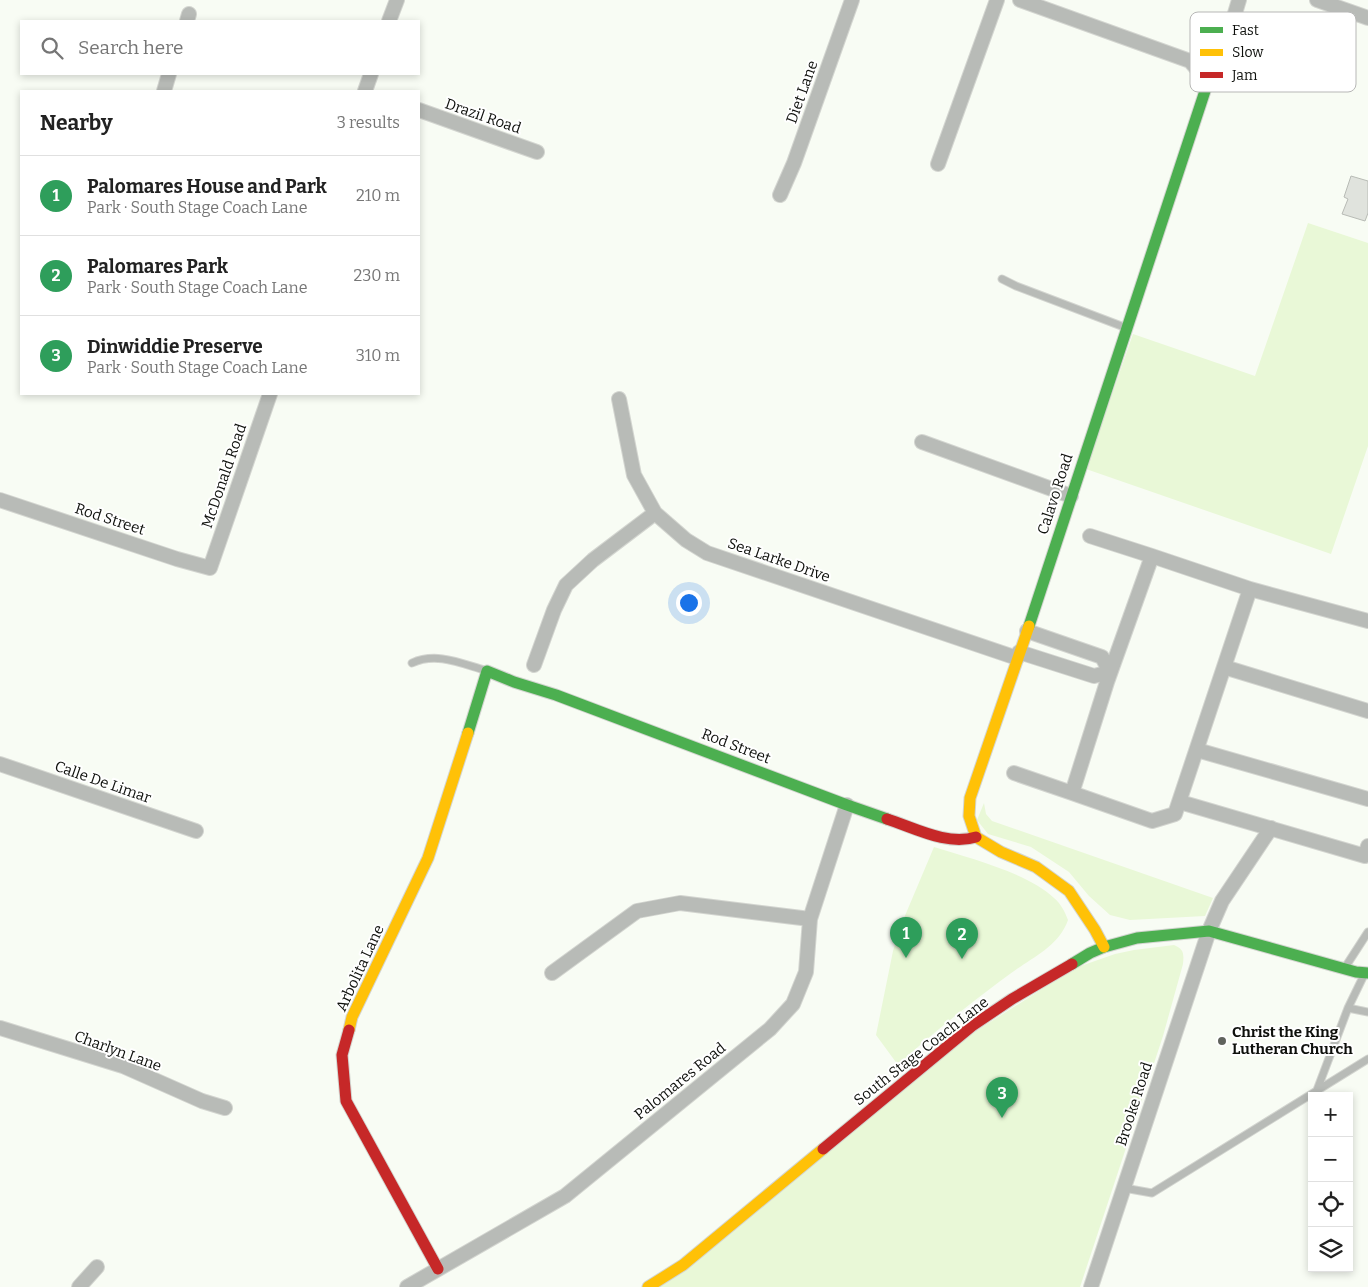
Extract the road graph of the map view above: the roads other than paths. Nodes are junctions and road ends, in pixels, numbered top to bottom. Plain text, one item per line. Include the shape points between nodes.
1 (397, 0) edge
2 (852, 0) edge
3 (997, 0) edge
4 (1020, 0) edge
5 (1239, 0) edge
6 (1317, 0) edge
7 (1235, 12) edge
8 (1351, 12) edge
9 (1356, 14) edge
10 (1368, 18) edge
11 (389, 20) edge
12 (1190, 61) edge
13 (169, 75) edge
14 (371, 75) edge
15 (164, 90) edge
16 (365, 90) edge
17 (1205, 92) edge
18 (420, 110) edge
19 (537, 152) dead end
20 (938, 164) dead end
21 (780, 195) dead end
22 (1002, 279) dead end
23 (1127, 328) junction
24 (270, 395) edge
25 (619, 399) dead end
26 (922, 442) dead end
27 (1072, 496) junction
28 (0, 500) edge
29 (655, 513) junction
30 (1090, 536) dead end
31 (1152, 556) junction
32 (210, 568) joint
33 (1250, 589) junction
34 (1368, 621) edge
35 (1027, 631) junction
36 (1018, 655) junction
37 (412, 663) dead end
38 (534, 665) dead end
39 (1224, 667) junction
40 (487, 671) junction
41 (1110, 672) junction
42 (1368, 711) edge
43 (1197, 750) junction
44 (0, 764) edge
45 (1014, 773) dead end
46 (1072, 793) junction
47 (1368, 799) edge
48 (1180, 802) junction
49 (847, 805) junction
50 (1271, 828) junction
51 (196, 831) dead end
52 (976, 837) junction
53 (1368, 846) edge
54 (810, 919) junction
55 (1209, 931) junction
56 (1368, 932) edge
57 (1104, 947) junction
58 (1345, 969) junction
59 (552, 973) dead end
60 (1366, 973) edge
61 (1348, 1008) junction
62 (1368, 1012) edge
63 (0, 1028) edge
64 (1368, 1059) edge
65 (1317, 1090) junction
66 (225, 1108) dead end
67 (1124, 1188) junction
68 (97, 1267) dead end
69 (438, 1270) junction
70 (79, 1287) edge
71 (407, 1287) edge
72 (648, 1287) edge
73 (1091, 1287) edge

1 - 11 street
2 - 21 street, Diet Lane
3 - 20 street
4 - 12 street
5 - 7 street
6 - 8 street
9 - 10 street
13 - 15 street
14 - 16 street
17 - 23 street, Calavo Road
18 - 19 street, Drazil Road
22 - 23 lane
23 - 27 street, Calavo Road
24 - 32 street, McDonald Road
25 - 29 street, Sea Larke Drive via 634,475
26 - 27 street
27 - 35 street, Calavo Road
28 - 32 street, Rod Street
29 - 36 street, Sea Larke Drive via 707,553
29 - 38 street via 566,585
30 - 31 street
31 - 33 street
31 - 41 street
33 - 34 street
33 - 39 street
35 - 36 street, Calavo Road
35 - 41 street via 1102,657
36 - 41 street, Sea Larke Drive via 1094,676
36 - 52 street, Calavo Road via 970,798 968,816
37 - 40 lane via 442,658
39 - 42 street
39 - 43 street
40 - 49 street, Rod Street
40 - 69 street, Arbolita Lane via 428,858 352,1017 342,1055 346,1100
41 - 46 street
43 - 47 street
43 - 48 street
44 - 51 street, Calle De Limar
45 - 46 street
46 - 48 street via 1152,820 1175,814
48 - 50 street
49 - 52 street, Rod Street via 945,839
49 - 54 street, Palomares Road
50 - 53 street via 1365,856
50 - 55 street, Brooke Road via 1222,901
52 - 57 street via 1036,867 1069,891
54 - 59 street via 680,903 637,911
54 - 69 street, Palomares Road via 806,972 793,1004 770,1029 566,1196
55 - 57 street, South Stage Coach Lane via 1137,938
55 - 58 street, South Stage Coach Lane
55 - 67 street, Brooke Road
56 - 58 lane
57 - 72 street, South Stage Coach Lane via 1012,999 972,1026 683,1265
58 - 60 street, South Stage Coach Lane
60 - 61 lane
61 - 62 lane
61 - 65 lane
63 - 66 street, Charlyn Lane via 123,1066
64 - 65 lane
65 - 67 lane via 1152,1193
67 - 73 street, Brooke Road
68 - 70 street
69 - 71 street, Palomares Road

